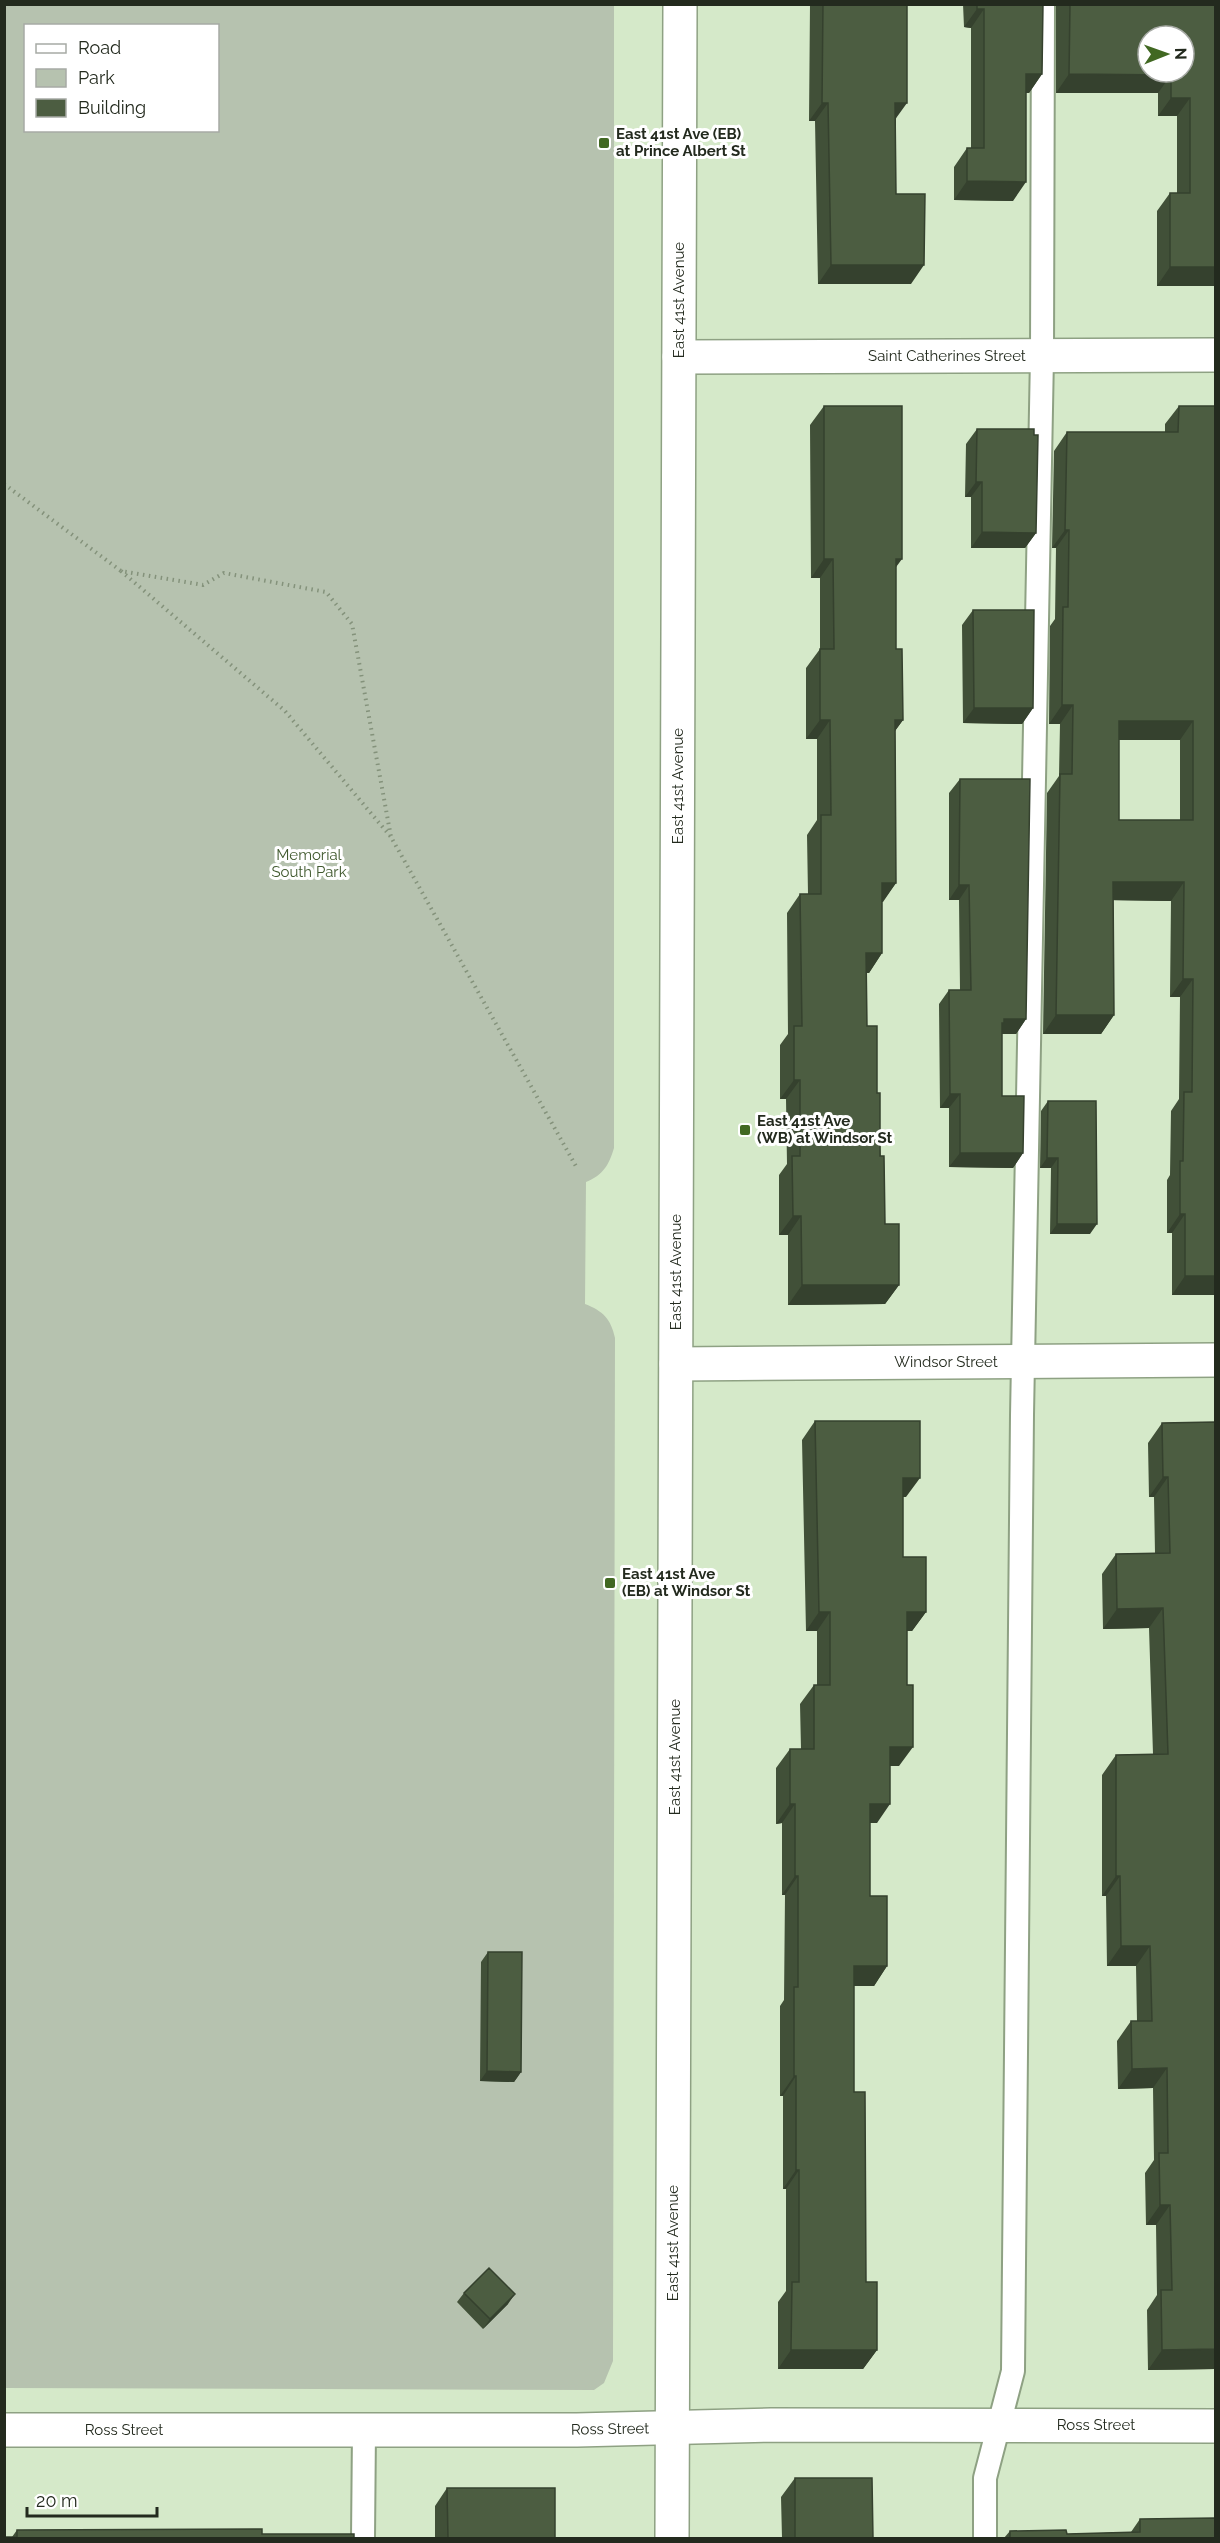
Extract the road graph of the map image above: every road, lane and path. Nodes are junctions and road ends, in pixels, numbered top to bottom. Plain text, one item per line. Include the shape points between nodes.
1 (680, 4) edge
2 (1043, 4) edge
3 (1215, 355) edge
4 (1042, 356) junction
5 (679, 357) junction
6 (4, 484) edge
7 (121, 570) junction
8 (392, 837) junction
9 (577, 1168) dead end
10 (1215, 1360) edge
11 (1023, 1362) junction
12 (676, 1364) junction
13 (1000, 2424) junction
14 (1215, 2426) edge
15 (672, 2427) junction
16 (4, 2430) edge
17 (364, 2430) junction
18 (363, 2538) edge
19 (672, 2538) edge
20 (985, 2538) edge

1 - 5 main road, East 41st Avenue
2 - 4 lane
3 - 4 main road, Saint Catherines Street
4 - 5 main road, Saint Catherines Street
4 - 11 lane
5 - 12 main road, East 41st Avenue
6 - 7 path
7 - 8 path via 285,711
7 - 8 path via 203,585 224,573 326,592 352,624
8 - 9 path
10 - 11 main road, Windsor Street
11 - 12 main road, Windsor Street
11 - 13 lane via 1013,2371
12 - 15 main road, East 41st Avenue
13 - 14 main road, Ross Street
13 - 15 main road, Ross Street
13 - 20 lane via 985,2478
15 - 17 main road, Ross Street
15 - 19 main road, East 41st Avenue
16 - 17 main road, Ross Street
17 - 18 lane

